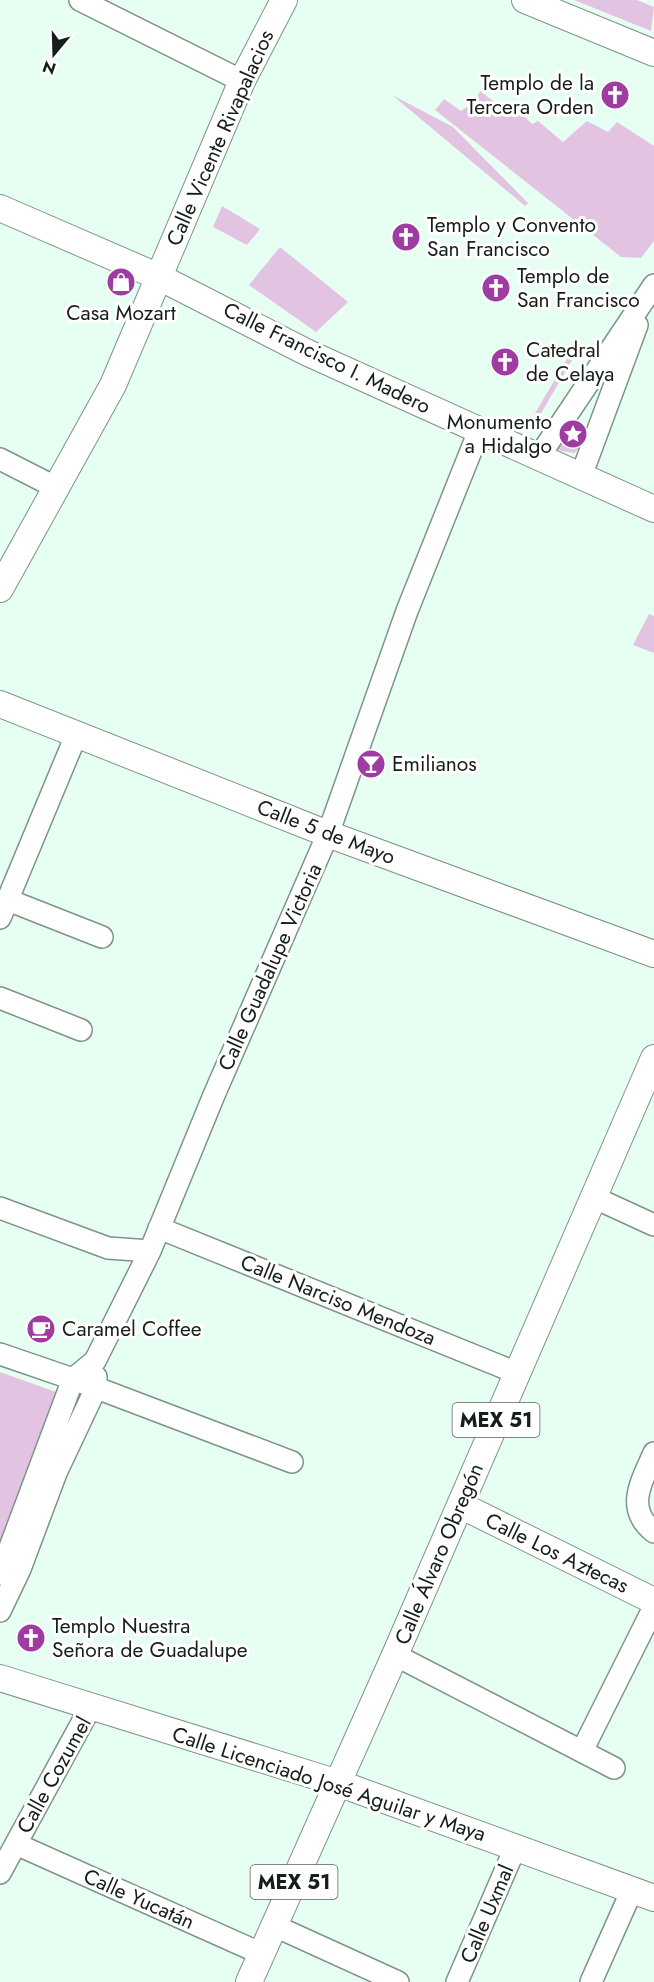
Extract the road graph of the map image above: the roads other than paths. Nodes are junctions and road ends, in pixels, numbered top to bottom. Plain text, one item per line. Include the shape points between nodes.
1 (80, 0) edge
2 (284, 0) edge
3 (525, 0) edge
4 (654, 53) edge
5 (242, 81) junction
6 (0, 208) edge
7 (159, 277) junction
8 (652, 289) edge
9 (479, 431) junction
10 (538, 458) junction
11 (0, 459) edge
12 (581, 476) junction
13 (57, 488) junction
14 (654, 509) edge
15 (0, 589) edge
16 (0, 704) edge
17 (77, 733) junction
18 (328, 834) junction
19 (4, 909) edge
20 (102, 937) dead end
21 (654, 954) edge
22 (0, 998) edge
23 (81, 1030) dead end
24 (654, 1058) edge
25 (593, 1197) junction
26 (0, 1208) edge
27 (654, 1225) edge
28 (159, 1228) junction
29 (150, 1251) junction
30 (0, 1354) edge
31 (95, 1361) junction
32 (517, 1373) junction
33 (73, 1379) junction
34 (96, 1388) junction
35 (654, 1453) edge
36 (292, 1462) dead end
37 (460, 1505) junction
38 (654, 1532) edge
39 (0, 1574) edge
40 (654, 1600) edge
41 (654, 1608) edge
42 (0, 1611) edge
43 (395, 1655) junction
44 (0, 1678) edge
45 (90, 1708) junction
46 (582, 1751) junction
47 (614, 1767) dead end
48 (338, 1783) junction
49 (16, 1844) junction
50 (516, 1846) junction
51 (0, 1873) edge
52 (643, 1894) edge
53 (275, 1926) junction
54 (262, 1954) junction
55 (249, 1982) edge
56 (398, 1982) edge
57 (457, 1982) edge
58 (591, 1982) edge

1 - 5 street
2 - 5 main road, Calle Vicente Rivapalacios
3 - 4 main road
5 - 7 main road, Calle Vicente Rivapalacios
6 - 7 main road, Calle Francisco I. Madero
7 - 9 main road, Calle Francisco I. Madero via 308,353
7 - 13 main road, Calle Vicente Rivapalacios via 114,385
8 - 10 street
8 - 12 street
9 - 10 main road, Calle Francisco I. Madero
9 - 18 street, Calle Guadalupe Victoria via 406,611
10 - 12 main road, Calle Francisco I. Madero
11 - 13 street
12 - 14 main road, Calle Francisco I. Madero
13 - 15 main road, Calle Vicente Rivapalacios via 32,548
16 - 17 main road, Calle 5 de Mayo
17 - 18 main road, Calle 5 de Mayo
17 - 19 street
18 - 21 main road, Calle 5 de Mayo
18 - 28 street, Calle Guadalupe Victoria
19 - 20 street
22 - 23 street
24 - 25 main road, Calle Álvaro Obregón / MEX 51
25 - 27 street
25 - 32 main road, Calle Álvaro Obregón / MEX 51
26 - 29 street via 108,1248
28 - 29 street, Calle Guadalupe Victoria
28 - 32 street, Calle Narciso Mendoza
29 - 31 street, Calle Guadalupe Victoria
30 - 33 street
31 - 33 street, Calle Guadalupe Victoria
31 - 34 street, Calle Guadalupe Victoria
32 - 37 main road, Calle Álvaro Obregón / MEX 51
33 - 34 street
33 - 39 street
34 - 36 street
34 - 42 street, Calle Guadalupe Victoria via 56,1473
35 - 38 street via 636,1493 640,1512
37 - 40 main road, Calle Los Aztecas
37 - 43 main road, Calle Álvaro Obregón / MEX 51
41 - 46 street
43 - 46 street
43 - 48 main road, Calle Álvaro Obregón / MEX 51
44 - 45 main road, Calle Licenciado José Aguilar y Maya
45 - 48 main road, Calle Licenciado José Aguilar y Maya
45 - 49 street, Calle Cozumel
46 - 47 street
48 - 50 main road, Calle Licenciado José Aguilar y Maya
48 - 53 main road, Calle Álvaro Obregón / MEX 51
49 - 51 street, Calle Cozumel
49 - 54 street, Calle Yucatán
50 - 52 main road, Calle Licenciado José Aguilar y Maya
50 - 57 street, Calle Uxmal
52 - 58 street
53 - 54 main road, Calle Álvaro Obregón / MEX 51
53 - 56 street
54 - 55 main road, Calle Álvaro Obregón / MEX 51

